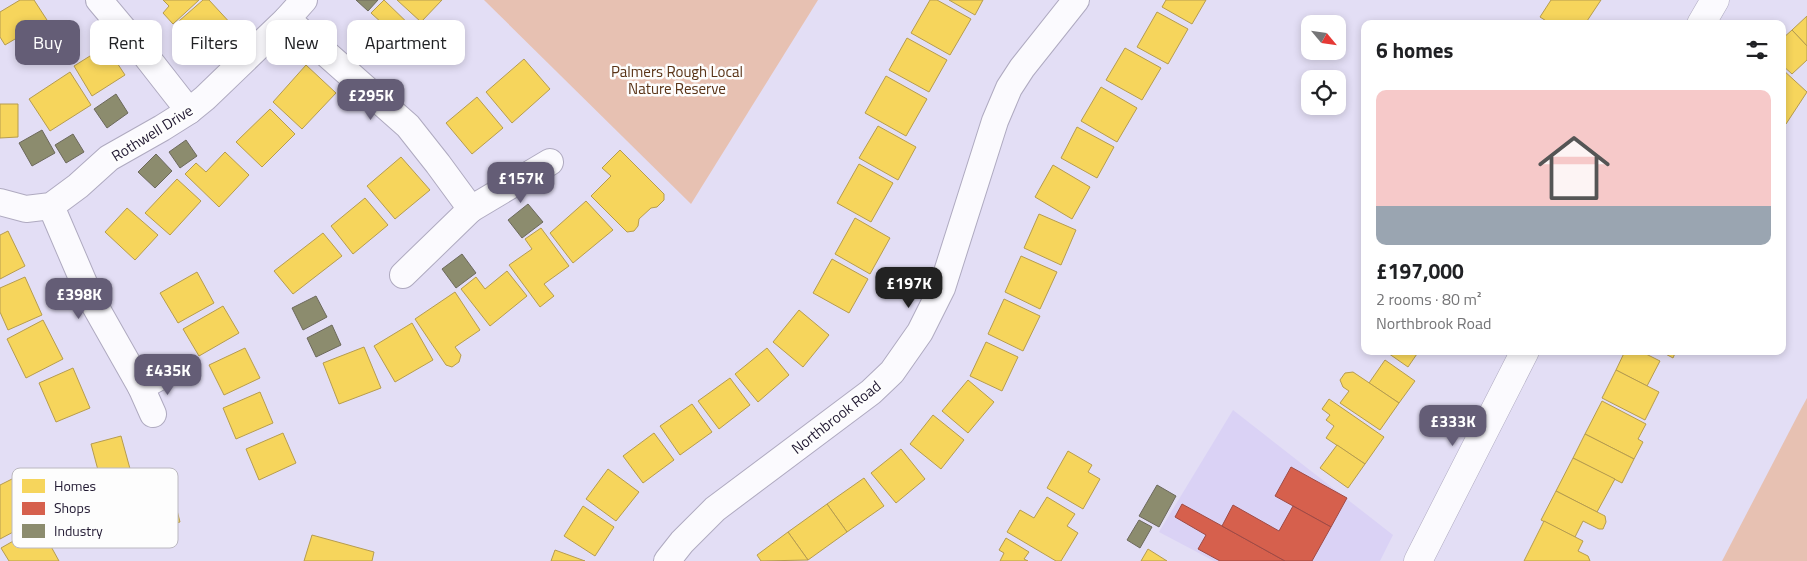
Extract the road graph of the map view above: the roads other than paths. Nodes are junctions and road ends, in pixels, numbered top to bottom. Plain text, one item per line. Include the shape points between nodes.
1 (99, 0) edge
2 (304, 0) edge
3 (1076, 0) edge
4 (1715, 0) edge
5 (287, 20) edge
6 (1703, 20) edge
7 (266, 40) edge
8 (337, 64) edge
9 (188, 111) junction
10 (550, 162) dead end
11 (0, 202) edge
12 (52, 206) junction
13 (471, 209) junction
14 (403, 274) dead end
15 (1523, 355) edge
16 (176, 368) dead end
17 (141, 387) junction
18 (153, 414) dead end
19 (667, 561) edge
20 (1418, 561) edge

1 - 9 street
2 - 5 street, Rothwell Drive
3 - 19 street, Northbrook Road via 1009,88 995,121 942,288 920,332 892,372 871,392 715,509
4 - 6 main road
7 - 9 street, Rothwell Drive
8 - 13 street via 408,126
9 - 12 street, Rothwell Drive via 109,158
10 - 13 street
11 - 12 street via 26,209
12 - 17 street via 90,297
13 - 14 street
15 - 20 main road
16 - 17 street
17 - 18 street

